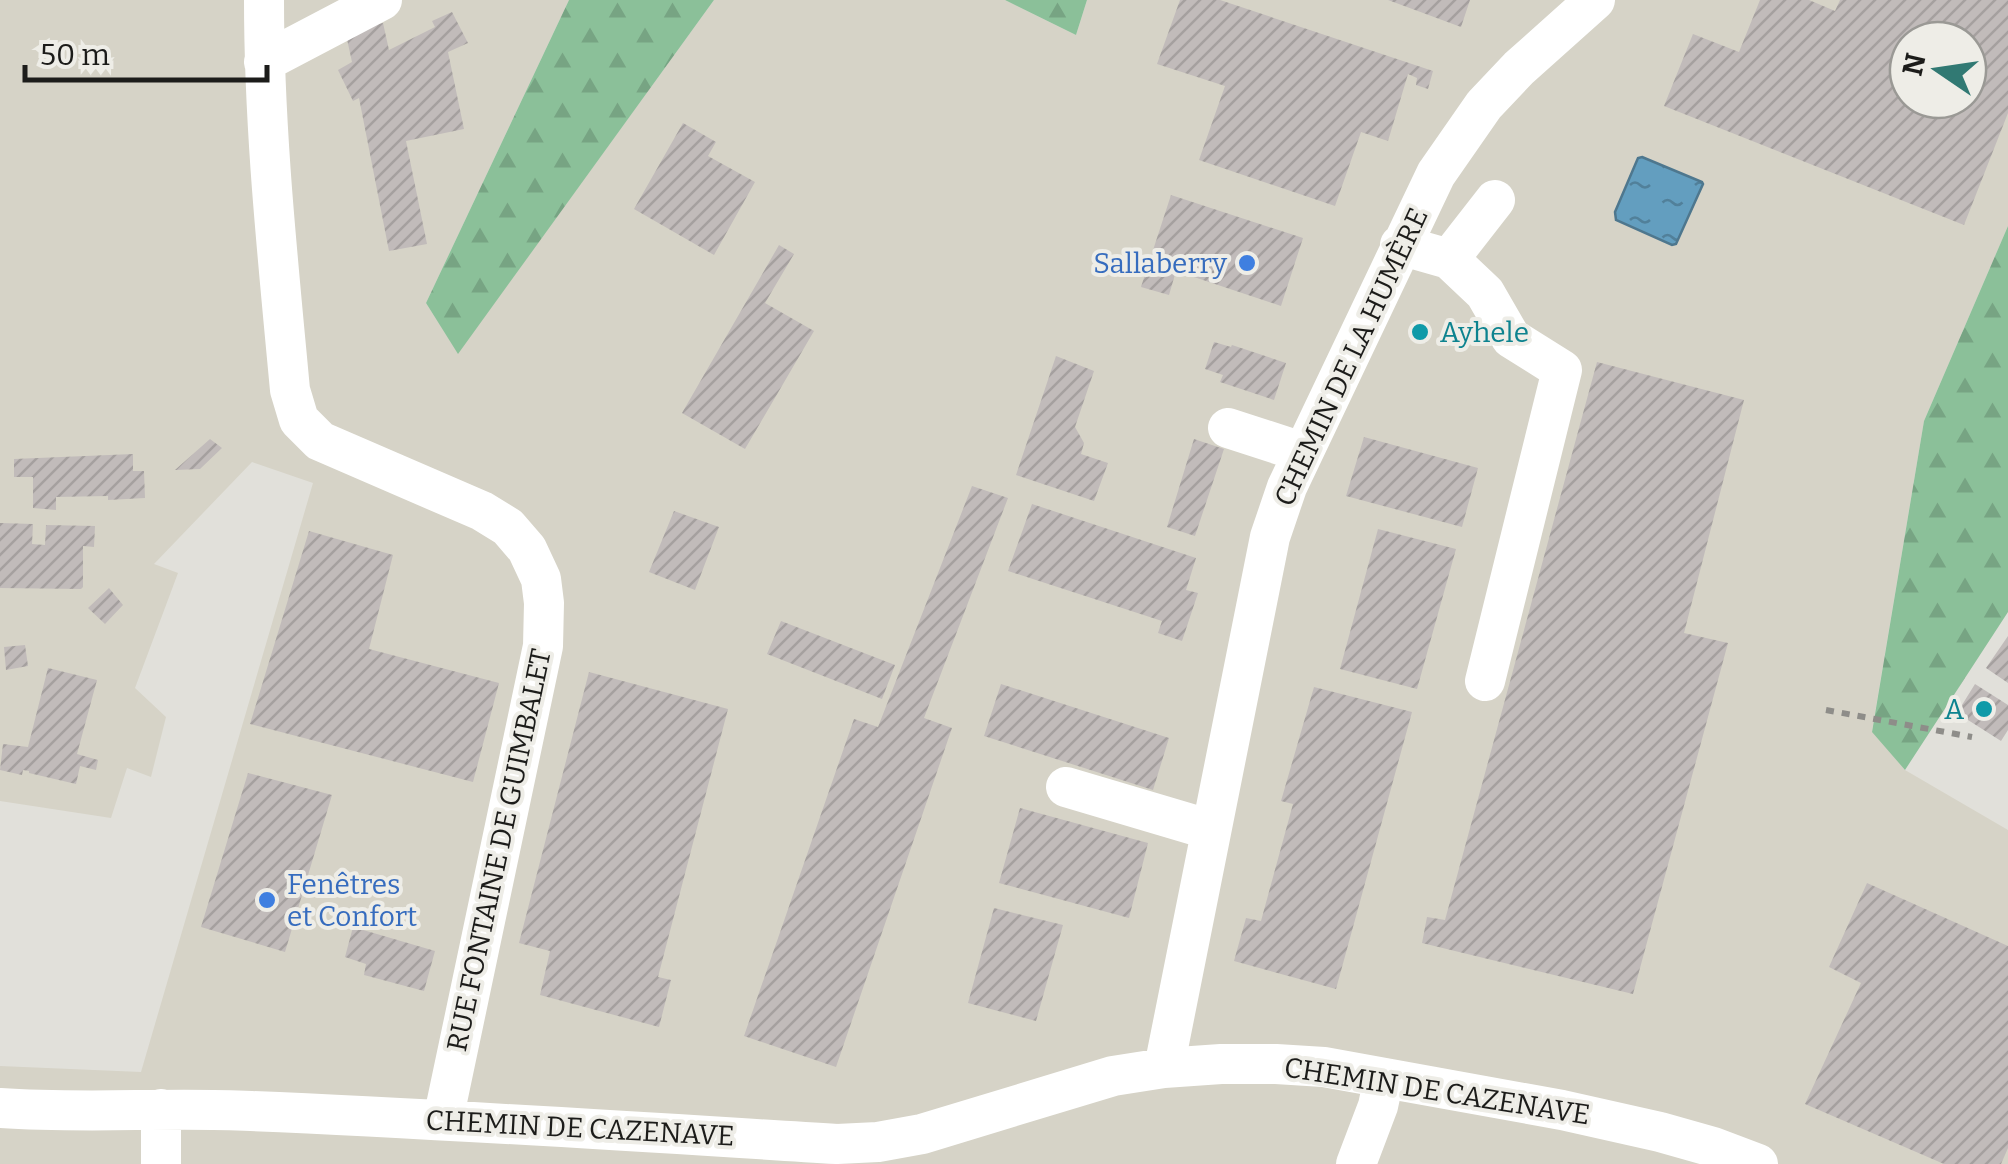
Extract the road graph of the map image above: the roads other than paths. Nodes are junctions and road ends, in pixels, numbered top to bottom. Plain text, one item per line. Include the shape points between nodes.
1 (264, 0) edge
2 (382, 0) edge
3 (1595, 0) edge
4 (264, 62) junction
5 (1495, 200) dead end
6 (1400, 244) junction
7 (1448, 259) junction
8 (1228, 428) dead end
9 (1302, 452) junction
10 (1485, 680) dead end
11 (1066, 787) dead end
12 (1210, 830) junction
13 (1164, 1068) junction
14 (1384, 1078) junction
15 (0, 1108) edge
16 (162, 1108) junction
17 (41, 1110) junction
18 (443, 1120) junction
19 (0, 1135) edge
20 (921, 1149) edge
21 (735, 1150) edge
22 (161, 1164) edge
23 (1356, 1164) edge
24 (1758, 1164) edge

1 - 4 street
2 - 4 street
3 - 6 street, CHEMIN DE LA HUMÈRE via 1484,105 1436,174
4 - 18 street, RUE FONTAINE DE GUIMBALET via 290,390 299,420 320,442 508,527 542,578 543,646
5 - 7 street
6 - 7 street
6 - 9 street, CHEMIN DE LA HUMÈRE
7 - 10 street via 1485,292 1511,338 1562,370
8 - 9 street
9 - 12 street, CHEMIN DE LA HUMÈRE via 1270,537
11 - 12 street
12 - 13 street, CHEMIN DE LA HUMÈRE
13 - 14 street, CHEMIN DE CAZENAVE via 1276,1064
13 - 20 street, CHEMIN DE CAZENAVE via 1113,1076
14 - 23 street
14 - 24 street, CHEMIN DE CAZENAVE via 1660,1132
15 - 17 street, CHEMIN DE CAZENAVE
16 - 17 street, CHEMIN DE CAZENAVE
16 - 18 street, CHEMIN DE CAZENAVE
16 - 22 street
17 - 19 street
18 - 21 street, CHEMIN DE CAZENAVE
20 - 21 street, CHEMIN DE CAZENAVE via 878,1142

